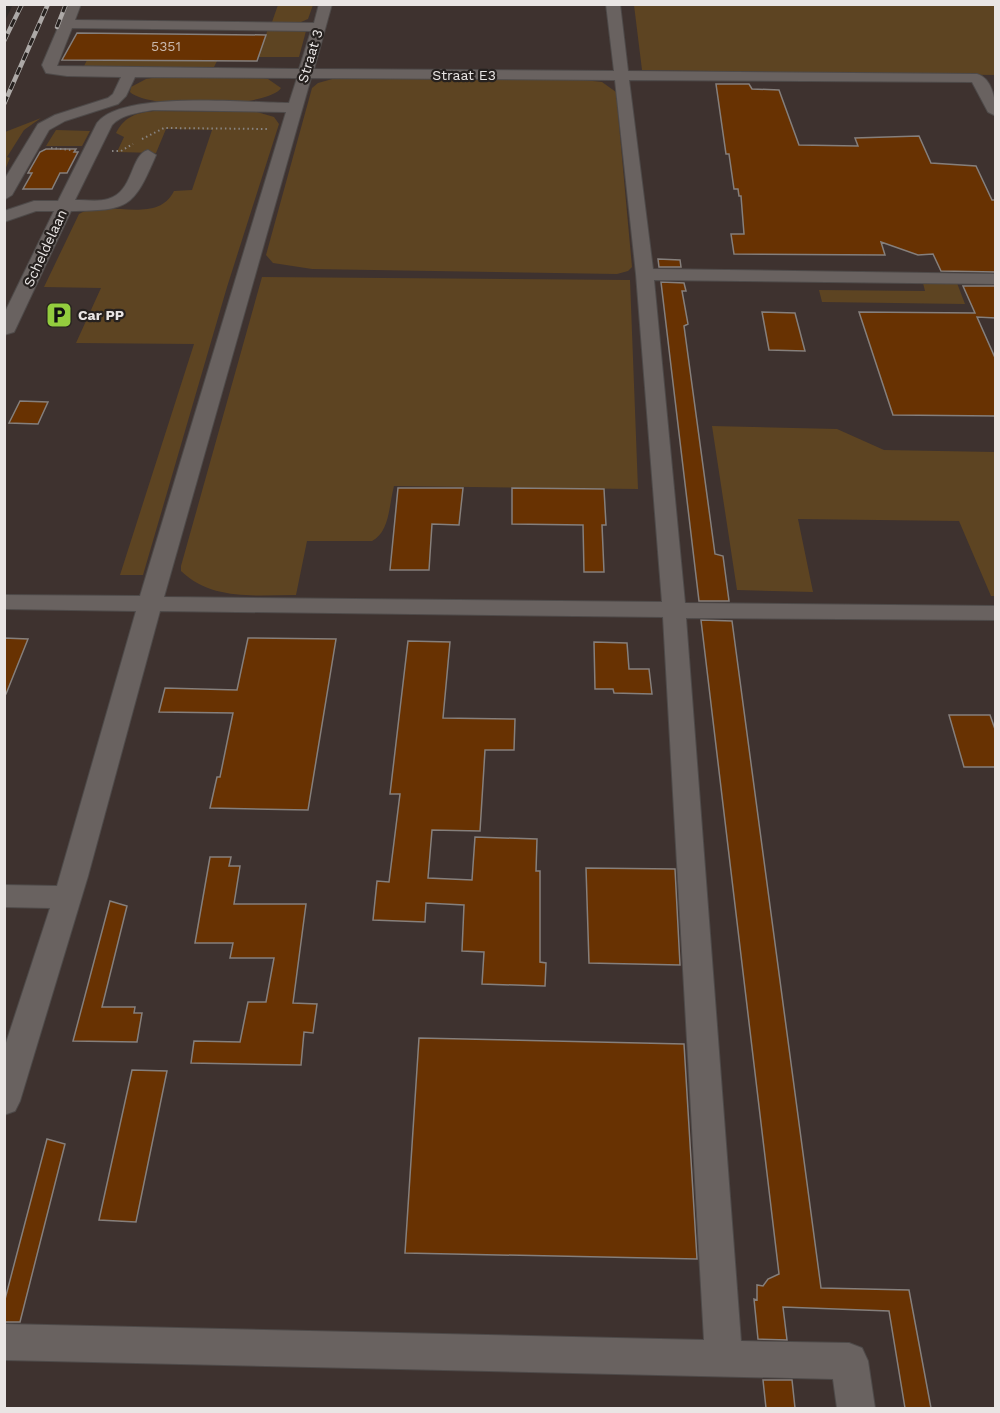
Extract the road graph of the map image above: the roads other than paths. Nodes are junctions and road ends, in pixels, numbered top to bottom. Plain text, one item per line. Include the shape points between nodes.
1 (75, 4) edge
2 (326, 4) edge
3 (613, 4) edge
4 (67, 24) junction
5 (319, 27) junction
6 (130, 73) junction
7 (305, 74) junction
8 (623, 76) junction
9 (119, 96) junction
10 (153, 106) junction
11 (293, 108) junction
12 (996, 112) edge
13 (148, 155) dead end
14 (4, 195) edge
15 (65, 205) junction
16 (4, 217) edge
17 (645, 274) junction
18 (996, 279) edge
19 (4, 329) edge
20 (4, 602) edge
21 (151, 604) junction
22 (674, 610) junction
23 (996, 613) edge
24 (4, 896) edge
25 (67, 897) junction
26 (4, 1101) edge
27 (4, 1342) edge
28 (724, 1358) junction
29 (856, 1408) edge

1 - 4 lane
2 - 5 lane, Straat 3
3 - 8 lane
4 - 5 lane
4 - 6 lane, Straat E3 via 49,65 51,70
5 - 7 lane, Straat 3
6 - 7 lane, Straat E3
6 - 9 lane
7 - 8 lane, Straat E3
7 - 11 lane, Straat 3
8 - 12 lane, Straat E3 via 976,78
8 - 17 lane
9 - 10 lane via 130,103
9 - 14 lane via 105,105 43,127
10 - 11 lane
10 - 15 lane, Scheldelaan via 128,110 105,123
11 - 21 lane, Straat 3
13 - 15 lane via 128,197 120,202
15 - 16 lane via 34,206
15 - 19 lane, Scheldelaan
17 - 18 lane
17 - 22 lane
20 - 21 lane
21 - 22 lane
21 - 25 lane, Straat 3
22 - 23 lane
22 - 28 lane
24 - 25 lane
25 - 26 lane, Straat 3
27 - 28 lane
28 - 29 lane via 849,1361

